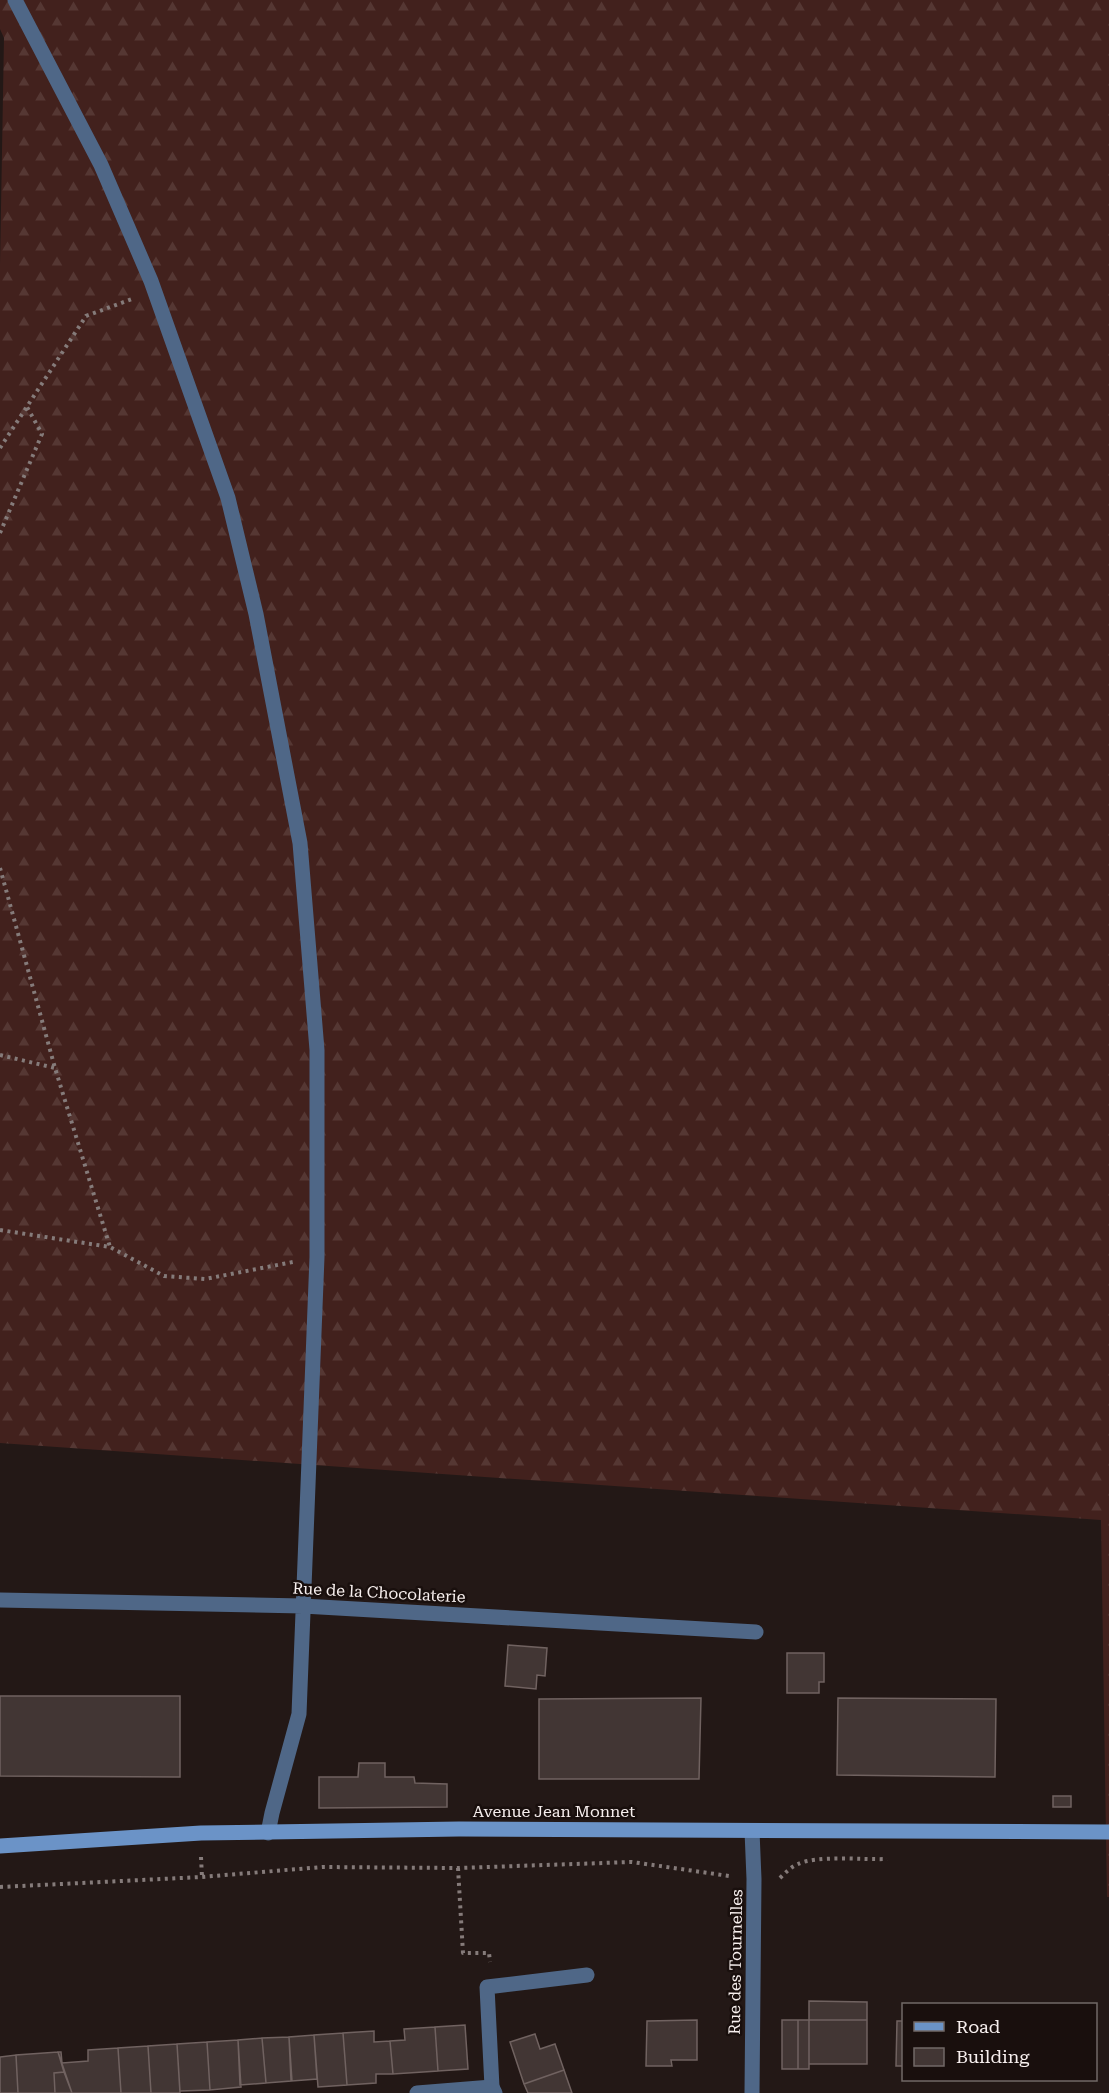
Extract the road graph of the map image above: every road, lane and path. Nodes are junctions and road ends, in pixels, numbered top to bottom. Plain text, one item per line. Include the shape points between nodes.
1 (15, 0) edge
2 (154, 291) junction
3 (27, 407) junction
4 (0, 448) edge
5 (0, 532) edge
6 (0, 868) edge
7 (0, 1055) edge
8 (55, 1068) junction
9 (0, 1230) edge
10 (110, 1248) junction
11 (317, 1257) junction
12 (0, 1600) edge
13 (303, 1606) junction
14 (756, 1632) dead end
15 (752, 1831) junction
16 (1109, 1832) edge
17 (268, 1833) junction
18 (0, 1846) edge
19 (899, 1859) dead end
20 (458, 1868) junction
21 (733, 1877) dead end
22 (775, 1881) dead end
23 (0, 1887) edge
24 (587, 1976) dead end
25 (491, 1987) junction
26 (494, 2090) edge
27 (417, 2093) edge
28 (752, 2093) edge

1 - 2 street via 101,165
2 - 3 path via 86,316
2 - 11 street via 228,498 256,614 300,843 316,1050
3 - 4 path
3 - 5 path via 42,434
6 - 8 path
7 - 8 path
8 - 10 path
9 - 10 path
10 - 11 path via 164,1276 205,1279
11 - 13 street
12 - 13 street, Rue de la Chocolaterie
13 - 14 street, Rue de la Chocolaterie
13 - 17 street via 299,1714
15 - 16 main road, Avenue Jean Monnet
15 - 17 main road, Avenue Jean Monnet via 459,1829
15 - 28 street, Rue des Tournelles
17 - 18 main road, Avenue Jean Monnet via 201,1833
19 - 22 path via 801,1862
20 - 21 path via 632,1862
20 - 23 path via 322,1868
20 - 25 path via 463,1953 489,1953
24 - 25 street
25 - 26 street via 487,1987
26 - 27 street

